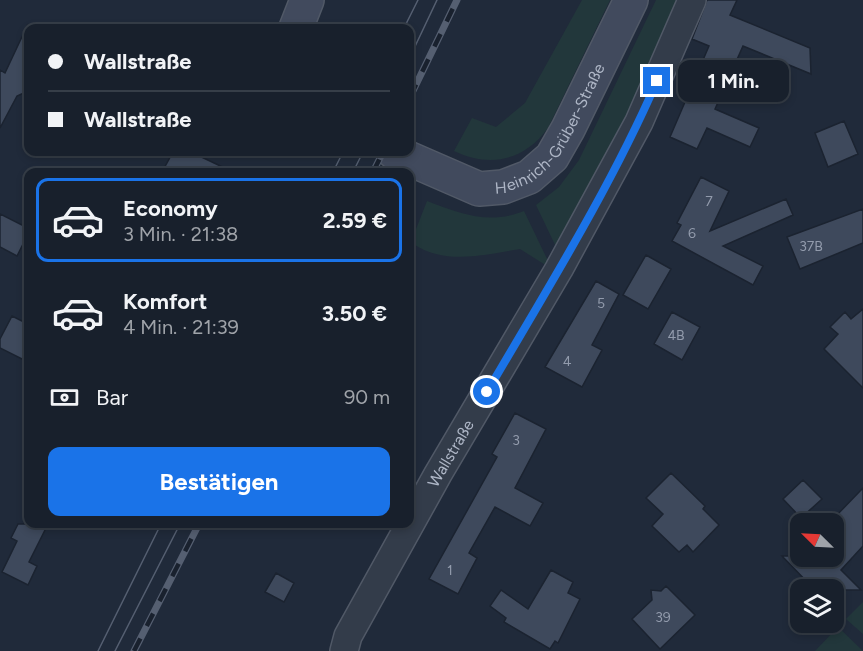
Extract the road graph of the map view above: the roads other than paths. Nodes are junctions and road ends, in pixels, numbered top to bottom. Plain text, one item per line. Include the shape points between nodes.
1 (307, 0) edge
2 (631, 0) edge
3 (692, 0) edge
4 (298, 24) edge
5 (402, 156) edge
6 (414, 518) edge
7 (408, 528) edge
8 (344, 651) edge

1 - 4 street
2 - 5 street, Heinrich-Grüber-Straße via 552,157 529,177 490,189 469,186
3 - 6 street, Wallstraße via 639,122 559,269
7 - 8 street, Wallstraße via 348,636

